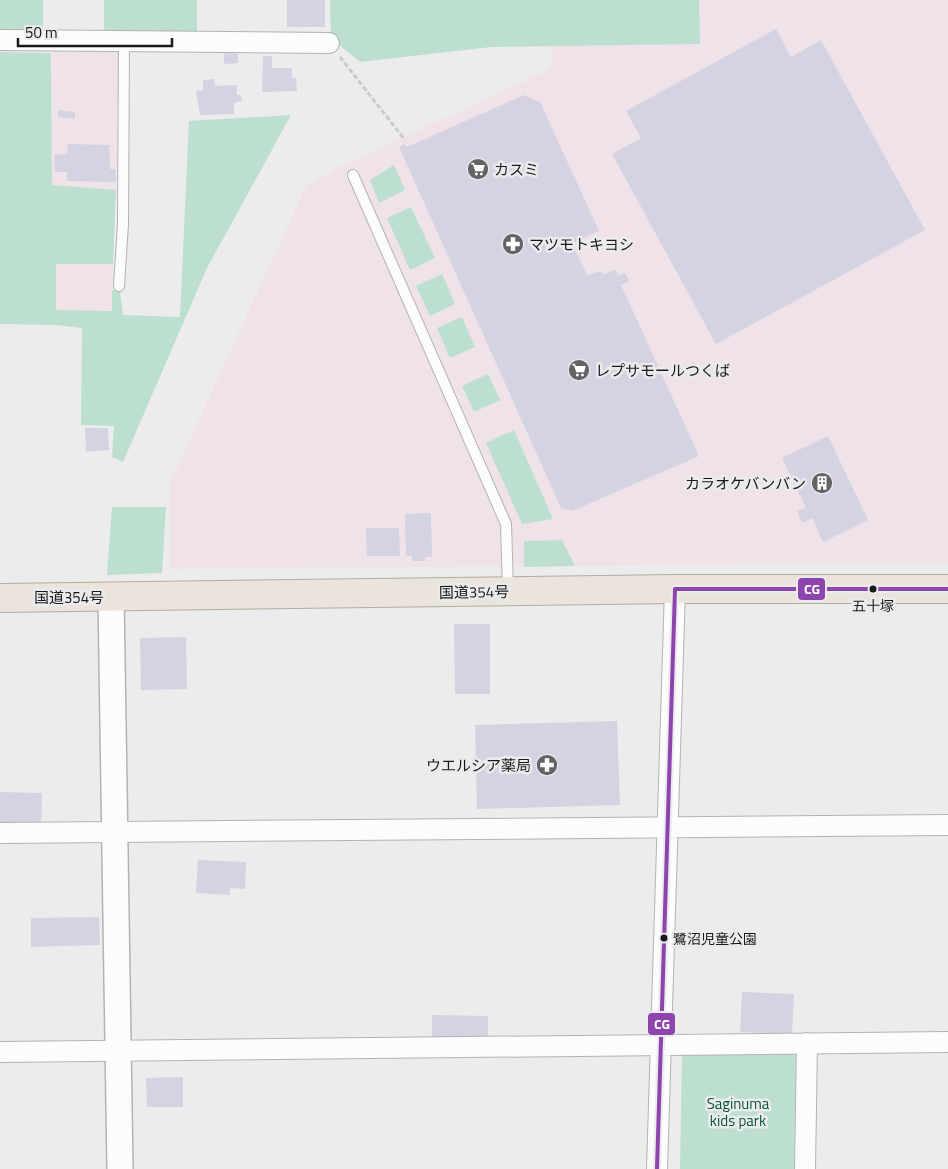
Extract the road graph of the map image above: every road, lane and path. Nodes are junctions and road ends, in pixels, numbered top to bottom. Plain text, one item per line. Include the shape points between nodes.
1 (0, 40) edge
2 (124, 41) junction
3 (329, 43) joint
4 (405, 140) dead end
5 (353, 176) dead end
6 (119, 286) dead end
7 (675, 589) junction
8 (948, 589) edge
9 (508, 592) junction
10 (111, 597) junction
11 (0, 598) edge
12 (948, 825) edge
13 (667, 827) junction
14 (114, 832) junction
15 (0, 833) edge
16 (948, 1042) edge
17 (807, 1043) junction
18 (660, 1044) junction
19 (118, 1051) junction
20 (0, 1052) edge
21 (120, 1169) edge
22 (657, 1169) edge
23 (805, 1169) edge

1 - 2 street
2 - 3 street
2 - 6 lane via 123,224
3 - 4 path
5 - 9 lane via 506,524
7 - 8 highway, 国道354号
7 - 9 highway, 国道354号
7 - 13 street
9 - 10 highway, 国道354号
10 - 11 highway, 国道354号
10 - 14 street
12 - 13 street
13 - 14 street
13 - 18 street
14 - 15 street
14 - 19 street
16 - 17 street
17 - 18 street
17 - 23 street
18 - 19 street
18 - 22 street
19 - 20 street
19 - 21 street

